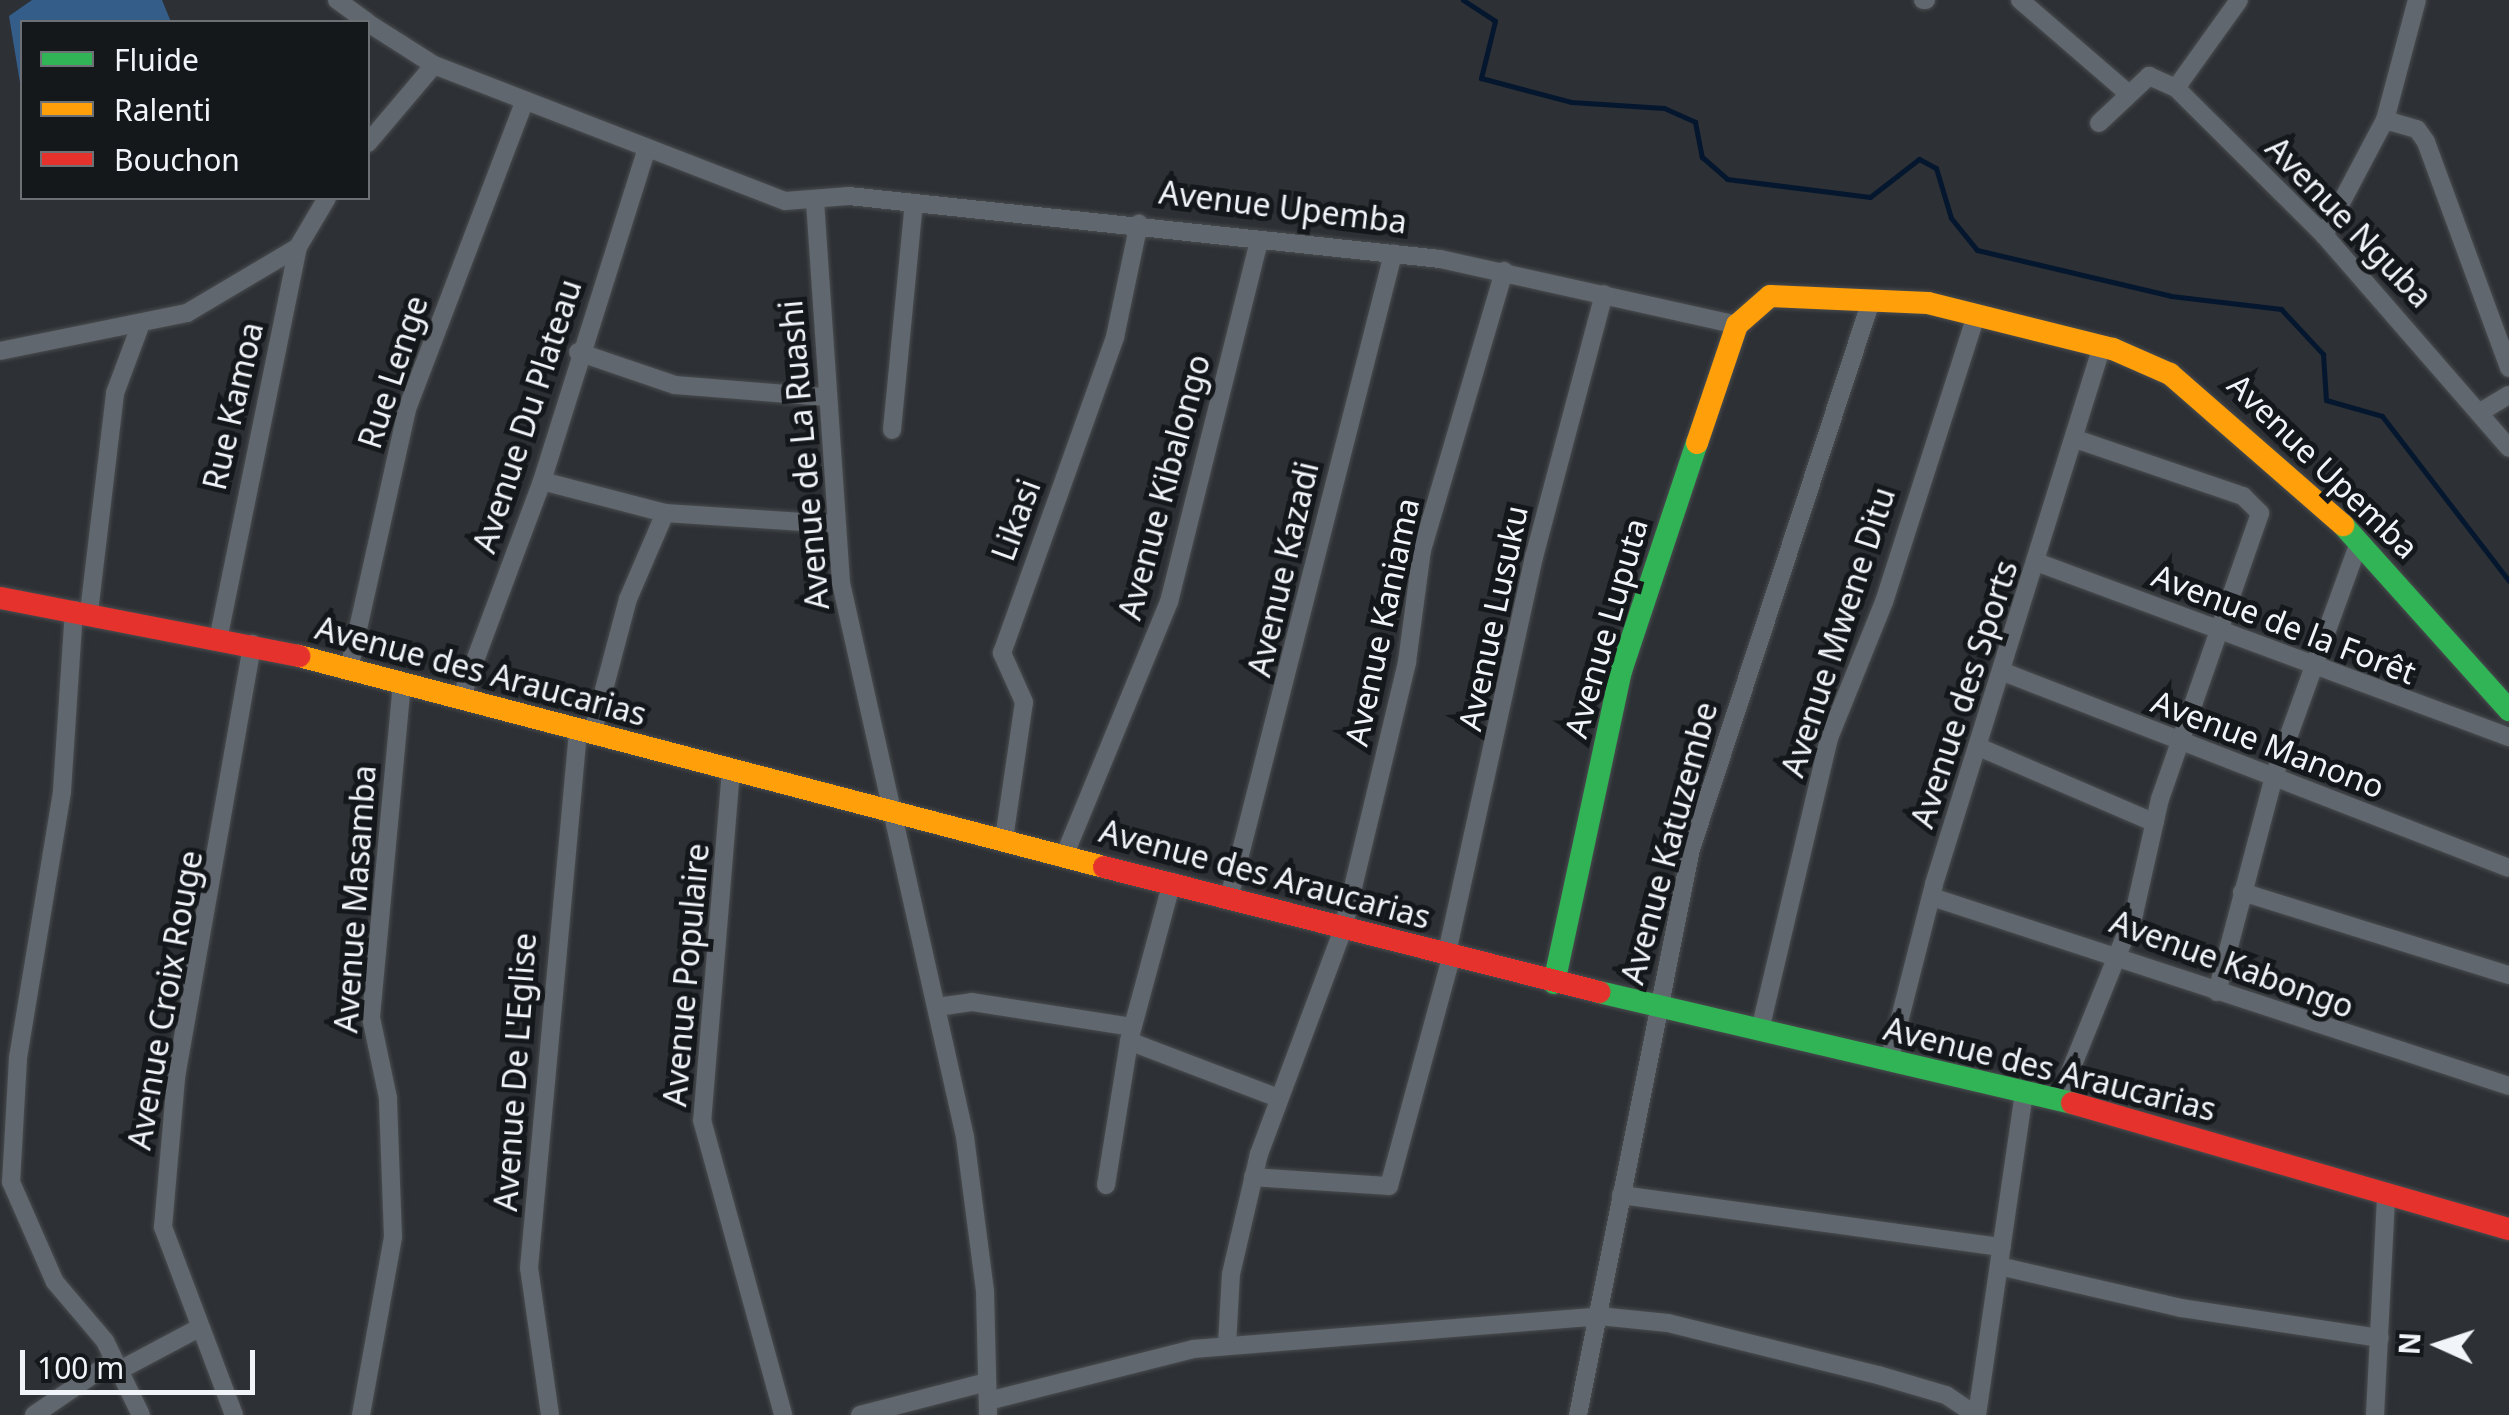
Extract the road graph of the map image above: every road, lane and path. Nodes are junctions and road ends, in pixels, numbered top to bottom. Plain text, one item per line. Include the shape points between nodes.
1 (337, 0) edge
2 (2020, 0) edge
3 (2239, 0) edge
4 (2417, 0) edge
5 (363, 20) edge
6 (370, 25) edge
7 (434, 65) junction
8 (2176, 88) junction
9 (2129, 94) junction
10 (524, 103) junction
11 (2385, 120) junction
12 (2099, 123) dead end
13 (370, 141) edge
14 (646, 152) junction
15 (326, 200) edge
16 (814, 201) junction
17 (914, 204) junction
18 (1138, 222) junction
19 (2324, 235) junction
20 (1259, 241) junction
21 (298, 248) junction
22 (1393, 254) junction
23 (1504, 271) junction
24 (1604, 294) junction
25 (1872, 301) junction
26 (1754, 303) joint
27 (1976, 316) junction
28 (1737, 325) junction
29 (140, 326) junction
30 (2102, 346) junction
31 (0, 351) edge
32 (578, 352) junction
33 (2509, 368) edge
34 (2509, 394) edge
35 (823, 396) junction
36 (2482, 411) junction
37 (892, 430) dead end
38 (2076, 439) junction
39 (2509, 448) edge
40 (542, 481) junction
41 (664, 513) junction
42 (834, 524) junction
43 (2359, 543) junction
44 (2039, 564) junction
45 (0, 598) edge
46 (81, 611) junction
47 (2225, 634) junction
48 (218, 635) junction
49 (252, 644) junction
50 (2314, 666) junction
51 (349, 669) junction
52 (2006, 673) junction
53 (402, 683) junction
54 (461, 698) junction
55 (2509, 710) edge
56 (585, 734) junction
57 (2509, 738) edge
58 (2185, 747) junction
59 (1982, 748) junction
60 (732, 770) junction
61 (2274, 776) junction
62 (893, 812) junction
63 (2155, 823) junction
64 (1004, 839) junction
65 (1065, 854) junction
66 (2509, 868) edge
67 (1172, 882) junction
68 (2242, 892) junction
69 (1229, 898) junction
70 (1935, 898) junction
71 (1343, 930) junction
72 (2112, 952) junction
73 (1449, 957) junction
74 (2509, 975) edge
75 (1554, 983) junction
76 (2217, 992) junction
77 (1656, 1005) junction
78 (936, 1008) junction
79 (1760, 1030) junction
80 (1130, 1034) junction
81 (1889, 1062) junction
82 (2509, 1086) edge
83 (2024, 1091) junction
84 (1276, 1096) junction
85 (2058, 1099) junction
86 (1253, 1177) junction
87 (1106, 1185) dead end
88 (1621, 1195) junction
89 (2386, 1196) junction
90 (2508, 1224) edge
91 (2000, 1257) junction
92 (1599, 1316) junction
93 (197, 1329) junction
94 (2380, 1338) junction
95 (1228, 1345) junction
96 (116, 1366) junction
97 (988, 1399) edge
98 (34, 1415) edge
99 (141, 1415) edge
100 (234, 1415) edge
101 (361, 1415) edge
102 (550, 1415) edge
103 (782, 1415) edge
104 (860, 1415) edge
105 (1578, 1415) edge
106 (1976, 1415) edge
107 (2374, 1415) edge

1 - 5 street
2 - 9 street
3 - 8 street
4 - 11 street
6 - 7 street
7 - 10 street
7 - 13 street
8 - 9 street via 2149,76
8 - 19 street, Avenue Nguba
9 - 12 street
10 - 14 street
10 - 51 street, Rue Lenge via 407,409
11 - 19 street
11 - 33 street via 2417,129 2426,142
14 - 16 street via 785,201
14 - 32 street, Avenue Du Plateau
15 - 21 street, Rue Kamoa
16 - 17 street, Avenue Upemba
16 - 35 street, Avenue de La Ruashi
17 - 18 street, Avenue Upemba
17 - 37 street
18 - 20 street, Avenue Upemba
18 - 64 street, Likasi via 1115,337 1002,653 1024,696
19 - 36 street, Avenue Nguba
20 - 22 street, Avenue Upemba
20 - 65 street, Avenue Kibalongo via 1169,602
21 - 29 street via 202,305
21 - 48 street, Rue Kamoa
22 - 23 street, Avenue Upemba
22 - 69 street, Avenue Kazadi
23 - 24 street, Avenue Upemba
23 - 71 street, Avenue Kaniama via 1422,550 1407,662
24 - 28 street, Avenue Upemba
24 - 73 street, Avenue Lusuku via 1538,538
25 - 26 street, Avenue Upemba via 1778,295
25 - 27 street, Avenue Upemba
25 - 77 street, Avenue Katuzembe via 1716,764
26 - 28 street, Avenue Luputa
27 - 30 street, Avenue Upemba
27 - 79 street, Avenue Mwene Ditu via 1884,602 1829,738
28 - 75 street, Avenue Luputa via 1621,671
29 - 31 street
29 - 46 street via 115,393
30 - 38 street, Avenue des Sports
30 - 43 street, Avenue Upemba via 2201,394
32 - 35 street via 675,385
32 - 40 street, Avenue Du Plateau
34 - 36 street
35 - 42 street, Avenue de La Ruashi
36 - 39 street, Avenue Nguba
38 - 44 street, Avenue des Sports
38 - 47 street via 2259,506
40 - 41 street
40 - 54 street, Avenue Du Plateau
41 - 42 street
41 - 56 street, Avenue De L'Eglise
42 - 62 street, Avenue de La Ruashi
43 - 50 street
43 - 55 street, Avenue Upemba
44 - 47 street, Avenue de la Forêt
44 - 52 street, Avenue des Sports
45 - 46 street, Avenue des Araucarias
46 - 48 street, Avenue des Araucarias
46 - 96 street via 62,792 13,1092 12,1182 55,1282
47 - 50 street, Avenue de la Forêt
47 - 58 street
48 - 49 street, Avenue des Araucarias
49 - 51 street, Avenue des Araucarias
49 - 93 street, Avenue Croix Rouge via 176,1077 164,1202 167,1251
50 - 57 street, Avenue de la Forêt
50 - 61 street
51 - 53 street, Avenue des Araucarias
52 - 58 street, Avenue Manono
52 - 59 street, Avenue des Sports
53 - 54 street, Avenue des Araucarias
53 - 101 street, Avenue Masamba via 370,1018 388,1098 393,1237
54 - 56 street, Avenue des Araucarias
56 - 60 street, Avenue des Araucarias
56 - 102 street, Avenue De L'Eglise via 530,1268
58 - 61 street, Avenue Manono
58 - 63 street
59 - 63 street
59 - 70 street, Avenue des Sports
60 - 62 street, Avenue des Araucarias
60 - 103 street, Avenue Populaire via 702,1120
61 - 66 street, Avenue Manono
61 - 68 street
62 - 64 street, Avenue des Araucarias
62 - 78 street, Avenue de La Ruashi
63 - 72 street via 2134,914
64 - 65 street, Avenue des Araucarias
65 - 67 street, Avenue des Araucarias
67 - 69 street, Avenue des Araucarias
67 - 80 street
68 - 74 street
68 - 76 street
69 - 71 street, Avenue des Araucarias
70 - 72 street, Avenue Kabongo
70 - 81 street, Avenue des Sports
71 - 73 street, Avenue des Araucarias
71 - 84 street, Avenue Kaniama
72 - 76 street, Avenue Kabongo
72 - 85 street
73 - 75 street, Avenue des Araucarias
73 - 86 street, Avenue Lusuku via 1389,1186
75 - 77 street, Avenue des Araucarias
76 - 82 street, Avenue Kabongo
77 - 79 street, Avenue des Araucarias
77 - 88 street, Avenue Katuzembe
78 - 80 street via 972,1002
78 - 97 street, Avenue de La Ruashi via 980,1246
79 - 81 street, Avenue des Araucarias
80 - 84 street
80 - 87 street
81 - 83 street, Avenue des Araucarias
83 - 85 street, Avenue des Araucarias
83 - 91 street
84 - 86 street, Avenue Kaniama
85 - 89 street, Avenue des Araucarias
86 - 95 street, Avenue Kaniama
88 - 91 street
88 - 92 street, Avenue Katuzembe
89 - 90 street, Avenue des Araucarias
89 - 94 street
91 - 94 street via 2181,1308
91 - 106 street
92 - 95 street via 1376,1340
92 - 105 street, Avenue Katuzembe
92 - 106 street via 1668,1322 1878,1375 1946,1396
93 - 96 street
93 - 100 street, Avenue Croix Rouge
94 - 107 street
95 - 97 street
96 - 98 street
96 - 99 street
97 - 104 street

